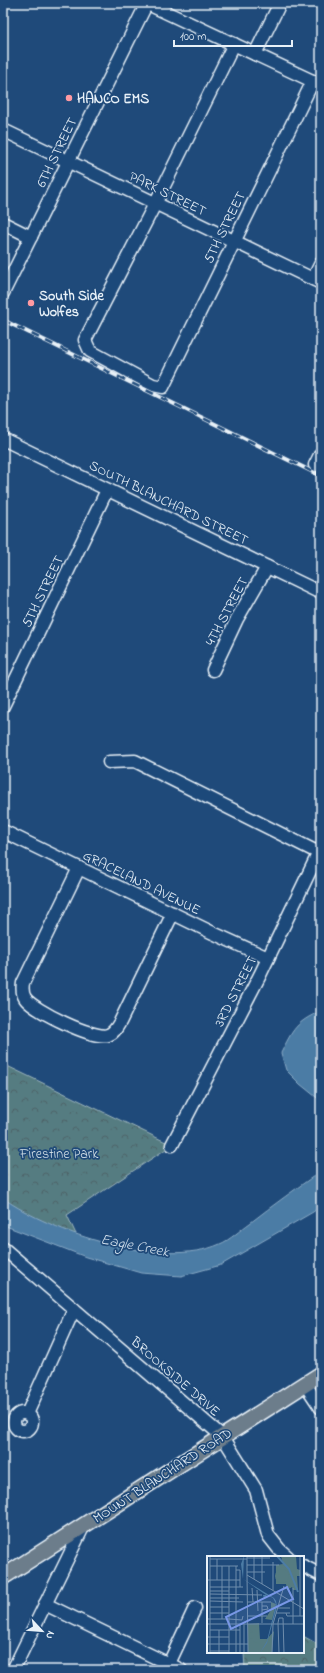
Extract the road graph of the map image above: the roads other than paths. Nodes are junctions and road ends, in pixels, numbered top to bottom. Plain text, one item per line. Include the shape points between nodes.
1 (147, 3) edge
2 (280, 3) edge
3 (234, 44) junction
4 (255, 54) junction
5 (317, 83) edge
6 (3, 130) edge
7 (68, 162) junction
8 (155, 204) junction
9 (3, 223) edge
10 (31, 237) junction
11 (234, 241) junction
12 (321, 263) edge
13 (317, 281) edge
14 (3, 293) edge
15 (3, 439) edge
16 (321, 453) edge
17 (315, 464) dead end
18 (108, 490) junction
19 (267, 567) junction
20 (321, 593) edge
21 (213, 670) dead end
22 (3, 706) edge
23 (109, 762) dead end
24 (3, 831) edge
25 (320, 852) edge
26 (79, 868) junction
27 (172, 913) junction
28 (268, 958) junction
29 (172, 1145) dead end
30 (3, 1248) edge
31 (74, 1309) junction
32 (321, 1374) edge
33 (305, 1384) junction
34 (321, 1408) edge
35 (27, 1414) dead end
36 (223, 1436) junction
37 (84, 1525) junction
38 (287, 1556) edge
39 (304, 1566) edge
40 (321, 1575) edge
41 (3, 1577) edge
42 (45, 1604) junction
43 (195, 1608) dead end
44 (168, 1667) edge
45 (13, 1670) edge
46 (181, 1670) edge

1 - 3 street
1 - 7 street, 6TH STREET
2 - 4 street
3 - 4 street
3 - 8 street
4 - 5 street
5 - 11 street, 5TH STREET
6 - 7 street, PARK STREET
7 - 8 street, PARK STREET
7 - 10 street, 6TH STREET
8 - 11 street, PARK STREET
8 - 11 street, 5TH STREET via 85,340 90,350 153,385 163,387
9 - 10 street
10 - 14 street, 6TH STREET
11 - 13 street, PARK STREET
12 - 13 street
15 - 18 street, SOUTH BLANCHARD STREET
16 - 17 street
18 - 19 street, SOUTH BLANCHARD STREET
18 - 22 street, 5TH STREET
19 - 20 street, SOUTH BLANCHARD STREET
19 - 21 street, 4TH STREET via 237,619
23 - 25 street via 134,761
24 - 26 street, GRACELAND AVENUE
25 - 28 street, 3RD STREET
26 - 27 street, GRACELAND AVENUE
26 - 27 street via 23,983 22,992 31,1004 46,1014 87,1032 109,1035 117,1027
27 - 28 street, GRACELAND AVENUE
28 - 29 street, 3RD STREET
30 - 31 street, BROOKSIDE DRIVE
31 - 35 street
31 - 36 street, BROOKSIDE DRIVE
32 - 33 main road, MOUNT BLANCHARD ROAD
33 - 34 street
33 - 36 main road, MOUNT BLANCHARD ROAD
36 - 37 main road, MOUNT BLANCHARD ROAD
36 - 38 street, BROOKSIDE DRIVE via 256,1490 268,1535
37 - 41 main road, MOUNT BLANCHARD ROAD
37 - 42 street
39 - 40 street
42 - 44 street
42 - 45 street
43 - 44 street
44 - 46 street

